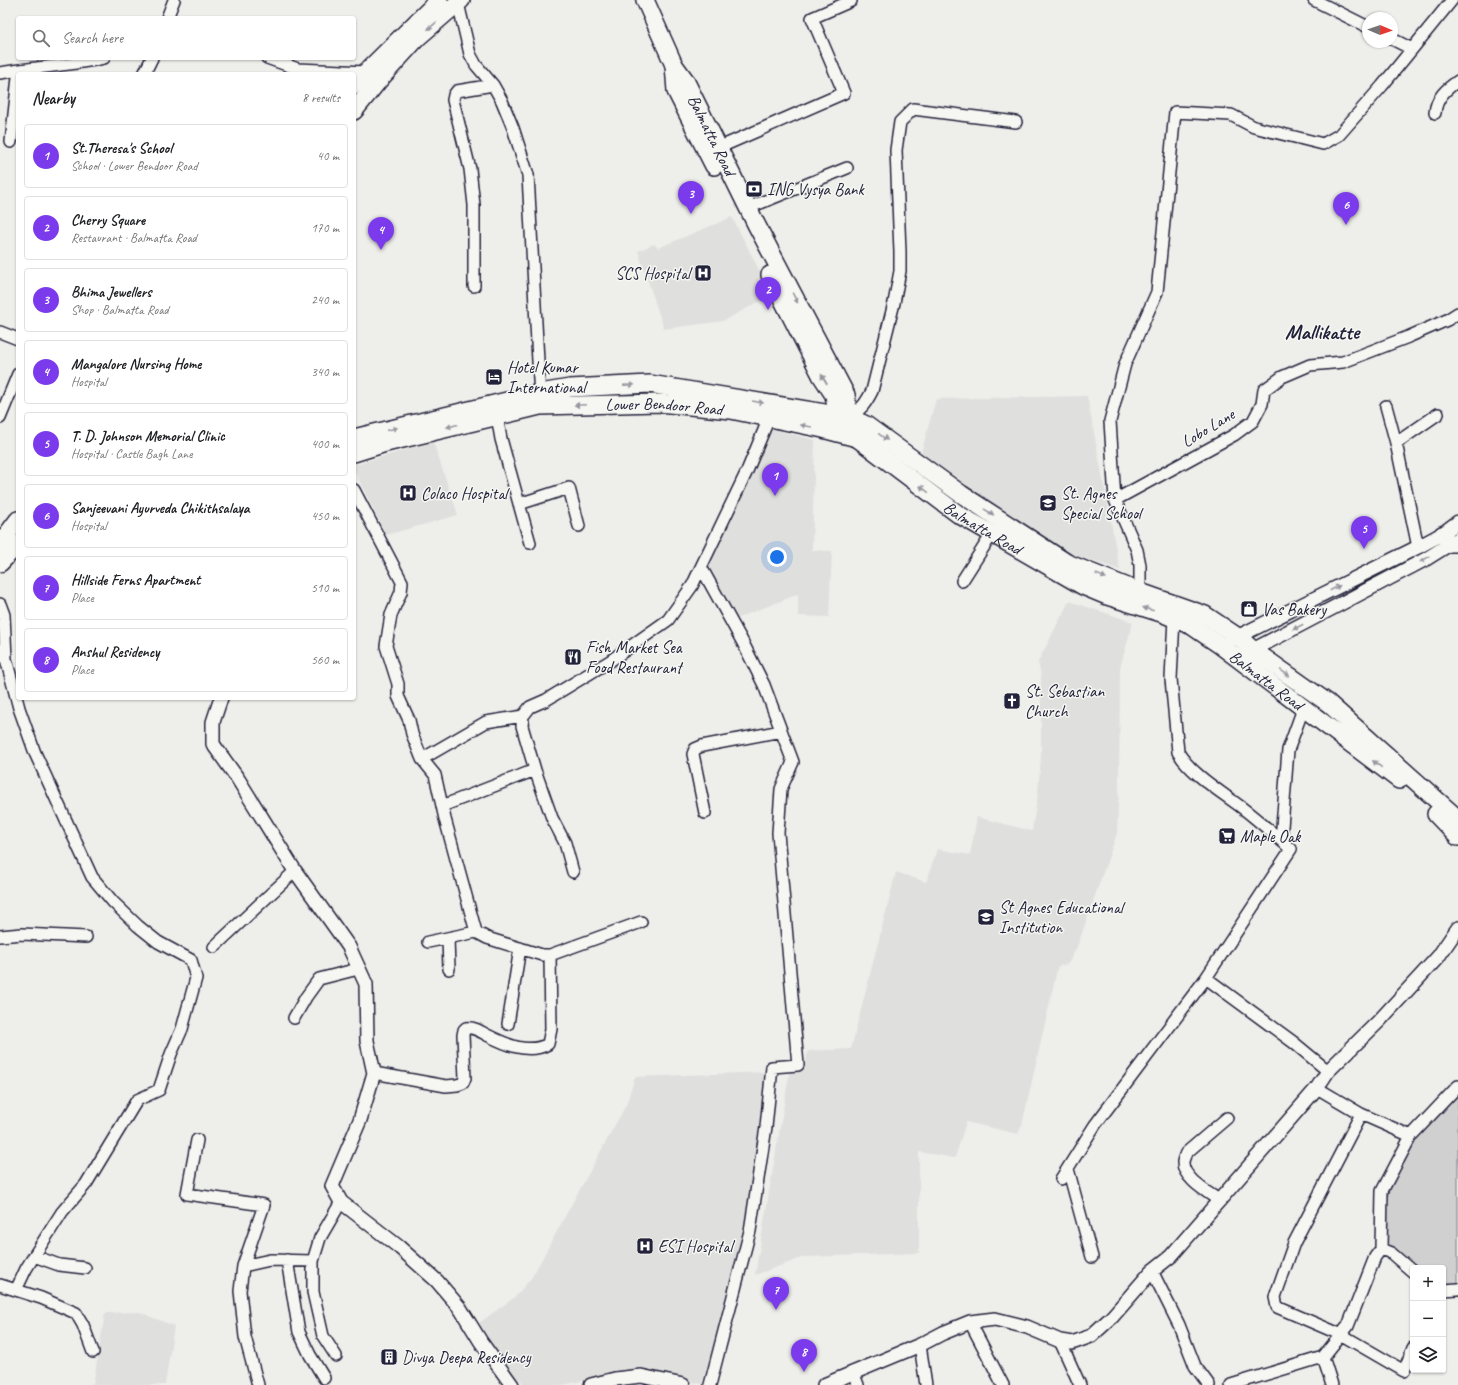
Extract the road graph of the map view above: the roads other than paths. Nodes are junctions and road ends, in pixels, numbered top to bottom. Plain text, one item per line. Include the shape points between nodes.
1 (174, 0) edge
2 (439, 0) edge
3 (645, 0) edge
4 (850, 0) edge
5 (1314, 0) edge
6 (1452, 0) edge
7 (459, 2) edge
8 (168, 16) edge
9 (1362, 24) edge
10 (1398, 42) edge
11 (1412, 49) junction
12 (94, 60) edge
13 (151, 60) edge
14 (273, 60) edge
15 (674, 65) junction
16 (29, 72) edge
17 (145, 72) edge
18 (336, 72) edge
19 (0, 73) edge
20 (16, 74) edge
21 (356, 74) edge
22 (373, 76) junction
23 (1458, 81) edge
24 (356, 84) edge
25 (493, 85) junction
26 (16, 93) edge
27 (356, 107) edge
28 (1435, 113) dead end
29 (1016, 122) dead end
30 (11, 142) dead end
31 (718, 148) junction
32 (847, 168) dead end
33 (748, 208) junction
34 (474, 286) dead end
35 (1458, 313) edge
36 (0, 332) edge
37 (16, 338) edge
38 (16, 379) edge
39 (540, 399) junction
40 (1386, 406) dead end
41 (1438, 414) dead end
42 (497, 416) junction
43 (842, 416) junction
44 (0, 418) edge
45 (769, 418) junction
46 (835, 432) junction
47 (356, 438) edge
48 (857, 438) junction
49 (1396, 443) junction
50 (356, 452) edge
51 (356, 494) edge
52 (1115, 500) junction
53 (519, 504) junction
54 (1458, 522) edge
55 (579, 526) dead end
56 (992, 534) junction
57 (13, 535) edge
58 (1452, 540) edge
59 (530, 543) dead end
60 (1418, 547) junction
61 (0, 564) edge
62 (701, 567) junction
63 (962, 581) dead end
64 (1140, 592) junction
65 (0, 604) edge
66 (1174, 618) junction
67 (1238, 637) junction
68 (1220, 645) junction
69 (1253, 650) junction
70 (1237, 658) junction
71 (16, 697) edge
72 (17, 700) edge
73 (220, 700) edge
74 (1303, 708) junction
75 (523, 716) junction
76 (781, 731) junction
77 (422, 759) junction
78 (535, 770) junction
79 (442, 806) junction
80 (705, 813) dead end
81 (1458, 819) edge
82 (1458, 837) edge
83 (1281, 840) junction
84 (295, 871) junction
85 (573, 872) dead end
86 (641, 922) dead end
87 (1458, 928) edge
88 (476, 932) junction
89 (0, 936) edge
90 (86, 937) dead end
91 (448, 938) junction
92 (428, 942) dead end
93 (214, 947) dead end
94 (520, 948) junction
95 (550, 955) junction
96 (358, 969) junction
97 (449, 969) dead end
98 (1206, 978) junction
99 (294, 1018) dead end
100 (508, 1024) dead end
101 (1328, 1071) junction
102 (374, 1073) junction
103 (1458, 1086) edge
104 (1317, 1088) junction
105 (1361, 1114) junction
106 (1227, 1118) dead end
107 (1411, 1136) junction
108 (197, 1140) dead end
109 (1068, 1169) junction
110 (1061, 1179) dead end
111 (1220, 1201) junction
112 (341, 1202) junction
113 (1382, 1249) junction
114 (34, 1256) junction
115 (1092, 1257) dead end
116 (287, 1260) junction
117 (313, 1261) junction
118 (243, 1266) junction
119 (85, 1268) dead end
120 (1410, 1269) edge
121 (1152, 1271) junction
122 (0, 1285) edge
123 (1458, 1289) edge
124 (16, 1290) junction
125 (1446, 1290) edge
126 (970, 1322) junction
127 (1342, 1335) junction
128 (1060, 1341) junction
129 (920, 1346) junction
130 (93, 1352) dead end
131 (336, 1356) dead end
132 (1410, 1356) edge
133 (1323, 1357) junction
134 (853, 1372) junction
135 (324, 1378) dead end
136 (258, 1385) edge
137 (512, 1385) edge
138 (592, 1385) edge
139 (683, 1385) edge
140 (710, 1385) edge
141 (824, 1385) edge
142 (858, 1385) edge
143 (926, 1385) edge
144 (1003, 1385) edge
145 (1080, 1385) edge
146 (1209, 1385) edge
147 (1231, 1385) edge
148 (1332, 1385) edge

1 - 8 street
2 - 22 main road
3 - 15 main road, Balmatta Road
4 - 31 street via 812,18 844,93
5 - 9 street
6 - 11 street
7 -> 22 main road
7 - 25 street via 470,54
10 - 11 street
11 - 52 street via 1339,135 1323,144 1254,127 1231,115 1175,112 1158,292 1125,364 1110,421
12 - 16 street
13 - 17 street
14 - 18 street via 298,68
15 - 31 main road, Balmatta Road via 685,80
43 -> 15 main road, Balmatta Road via 676,91
19 - 20 street
21 - 22 street
22 - 24 main road
22 - 27 main road
23 - 28 street via 1438,100
25 - 34 street via 457,91 453,100 470,169 474,205
25 - 39 street via 507,113 528,175
26 - 30 street
29 - 43 street via 913,109 900,122 896,150 900,271 894,303 872,391 866,404 858,412
31 - 33 main road, Balmatta Road
32 - 33 street
33 -> 43 main road, Balmatta Road via 846,395
35 - 52 street, Lobo Lane via 1408,338 1343,362 1310,365 1282,377 1264,390 1262,404 1253,421 1234,435
36 - 37 street
38 - 44 street
39 - 42 main road, Lower Bendoor Road
39 -> 43 main road via 570,388 650,384
45 -> 39 main road, Lower Bendoor Road via 731,410 659,403
47 -> 39 main road
40 - 49 street
41 - 49 street
42 -> 50 main road, Lower Bendoor Road via 386,442
42 - 53 street
43 - 46 main road, Balmatta Road
43 - 48 main road, Balmatta Road
43 -> 64 main road via 866,425 961,494 1067,563
46 -> 45 main road, Lower Bendoor Road
45 - 62 street
46 - 48 main road, Lower Bendoor Road
56 -> 48 main road, Balmatta Road via 958,514
49 - 60 street
51 - 77 street via 402,582 401,592 391,615 386,646 398,684 398,696
52 - 64 street via 1137,550
53 - 55 street via 568,488
53 - 59 street
54 - 58 street
56 - 63 street
66 -> 56 main road, Balmatta Road via 1083,586
57 - 61 main road
58 - 60 street
58 -> 69 street via 1426,559
67 -> 60 street
62 - 75 street via 692,586 668,620 610,661 530,707
62 - 76 street via 764,685
64 - 67 main road via 1205,615
65 - 71 street via 4,615 6,659
66 - 68 main road, Balmatta Road via 1192,626
66 - 83 street via 1171,679 1178,752 1193,770
67 - 68 street
67 - 69 main road
68 - 70 main road, Balmatta Road
69 - 70 street
69 -> 81 main road via 1328,703
70 - 74 main road, Balmatta Road
72 - 114 street via 35,753 92,877 138,926 158,942 191,960 196,978 182,1029 159,1090 136,1100 86,1184 62,1212
73 - 84 street via 213,722 213,744 238,779
82 -> 74 main road, Balmatta Road via 1397,778
74 - 83 street via 1288,750
75 - 77 street via 486,722
75 - 78 street via 522,726
76 - 80 street via 695,749 693,754
76 - 140 street via 793,762 781,788 778,832 798,1065 772,1067 766,1127 750,1231
77 - 79 street via 435,775
78 - 79 street
78 - 85 street via 552,818 565,843
79 - 88 street
83 - 98 street via 1291,849
84 - 93 street
84 - 96 street via 349,947
86 - 95 street
87 - 101 street via 1438,957
88 - 91 street
88 - 94 street
89 - 90 street via 22,934
91 - 92 street
91 - 97 street
94 - 95 street
94 - 100 street
95 - 102 street via 551,1029 548,1044 525,1049 511,1046 475,1029 466,1028 463,1035 464,1082 446,1086
96 - 99 street via 319,979
96 - 102 street via 366,984 368,1042
98 - 101 street
98 - 109 street via 1095,1125
101 - 104 street
102 - 112 street via 360,1120 332,1186
103 - 107 street
104 - 105 street
104 - 111 street
105 - 107 street
105 - 127 street via 1294,1243 1275,1297 1277,1307
106 - 111 street via 1186,1153 1183,1162 1183,1169 1188,1178
107 - 113 street via 1382,1191
108 - 118 street via 187,1194 264,1205
109 - 110 street
109 - 115 street
111 - 121 street via 1171,1256
112 - 117 street via 320,1238
112 - 137 street via 399,1247 437,1282 460,1308 480,1342
113 - 120 street via 1391,1253
113 - 127 street via 1375,1257 1348,1326
114 - 119 street via 59,1265
114 - 124 street
116 - 117 street
116 - 118 street via 270,1260
116 - 135 street via 299,1332
117 - 131 street via 313,1292 323,1336
118 - 136 street via 240,1291 245,1336
121 - 128 street via 1112,1317 1091,1336 1072,1343
121 - 146 street via 1179,1325 1195,1366
122 - 124 street
123 - 125 street
124 - 130 street via 76,1313
126 - 128 street via 995,1319 1026,1327
126 - 129 street
126 - 144 street
127 - 132 street via 1404,1371
127 - 133 street
128 - 145 street
129 - 134 street
129 - 143 street
133 - 147 street
133 - 148 street
134 - 141 street
134 - 142 street
138 - 139 street via 615,1378 641,1376

